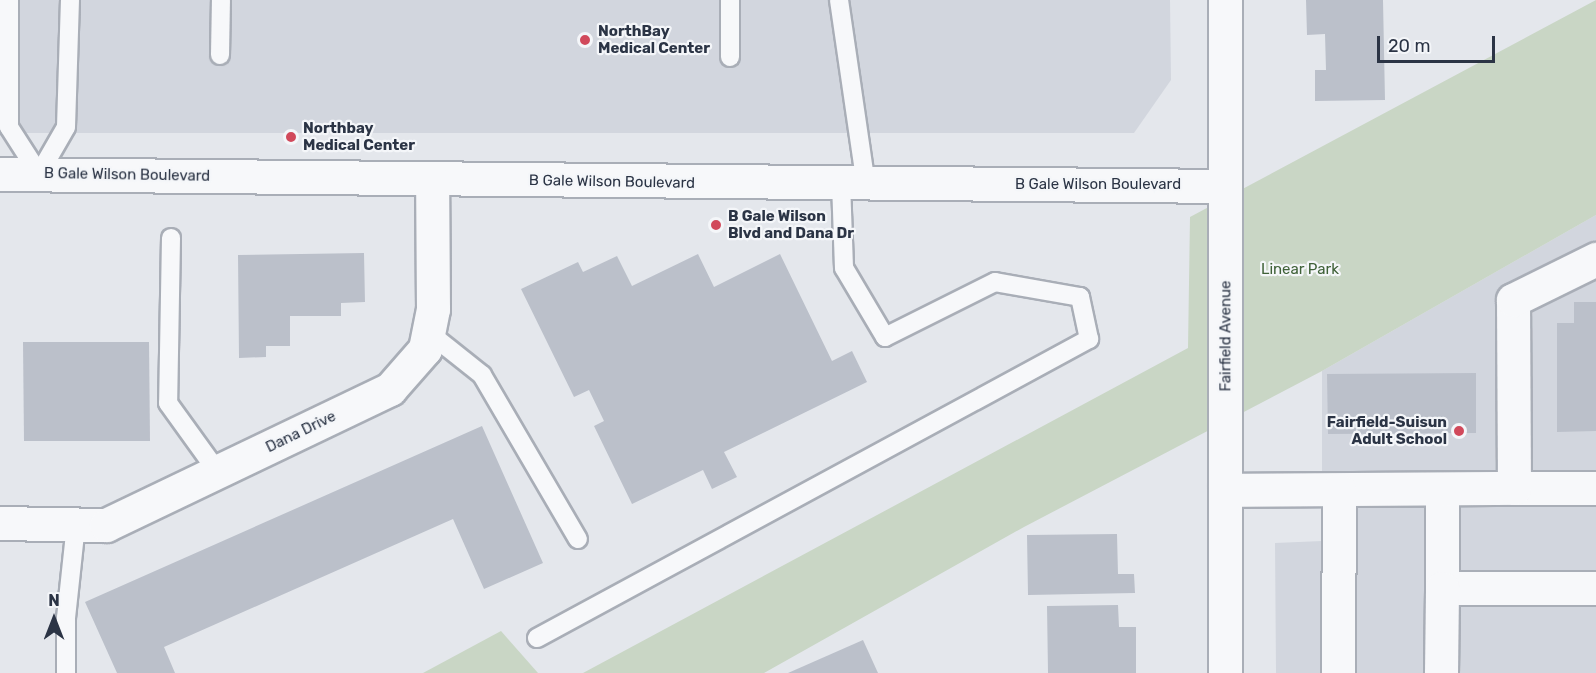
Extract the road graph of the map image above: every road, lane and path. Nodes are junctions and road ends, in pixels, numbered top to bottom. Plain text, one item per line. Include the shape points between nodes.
1 (9, 0) edge
2 (70, 0) edge
3 (221, 0) edge
4 (730, 0) edge
5 (839, 0) edge
6 (1225, 0) edge
7 (219, 55) dead end
8 (730, 57) dead end
9 (0, 174) edge
10 (39, 174) junction
11 (432, 180) junction
12 (853, 184) junction
13 (1225, 186) junction
14 (171, 238) dead end
15 (1596, 259) edge
16 (428, 332) junction
17 (218, 471) junction
18 (1514, 488) junction
19 (1596, 488) edge
20 (1442, 489) junction
21 (1225, 490) junction
22 (1339, 490) junction
23 (0, 523) edge
24 (76, 525) junction
25 (578, 539) dead end
26 (1442, 588) junction
27 (1596, 588) edge
28 (537, 638) dead end
29 (66, 673) edge
30 (1225, 673) edge
31 (1338, 673) edge
32 (1441, 673) edge

1 - 10 lane via 9,128
2 - 10 lane via 66,128
3 - 7 lane
4 - 8 lane
5 - 12 lane
6 - 13 street, Fairfield Avenue
9 - 10 street, B Gale Wilson Boulevard
10 - 11 street, B Gale Wilson Boulevard
11 - 12 street, B Gale Wilson Boulevard
11 - 16 street, Dana Drive via 433,309
12 - 13 street, B Gale Wilson Boulevard
12 - 28 lane via 844,268 885,337 994,282 1080,297 1089,339
13 - 21 street, Fairfield Avenue
14 - 17 lane via 168,403
15 - 18 street via 1513,300
16 - 17 street, Dana Drive via 425,349 390,389
16 - 25 lane via 482,375
17 - 24 street, Dana Drive via 106,525
18 - 19 street
18 - 20 street
20 - 22 street
20 - 26 street
21 - 22 street
21 - 30 street, Fairfield Avenue
22 - 31 street
23 - 24 street, Dana Drive
24 - 29 lane via 66,618
26 - 27 street
26 - 32 street

